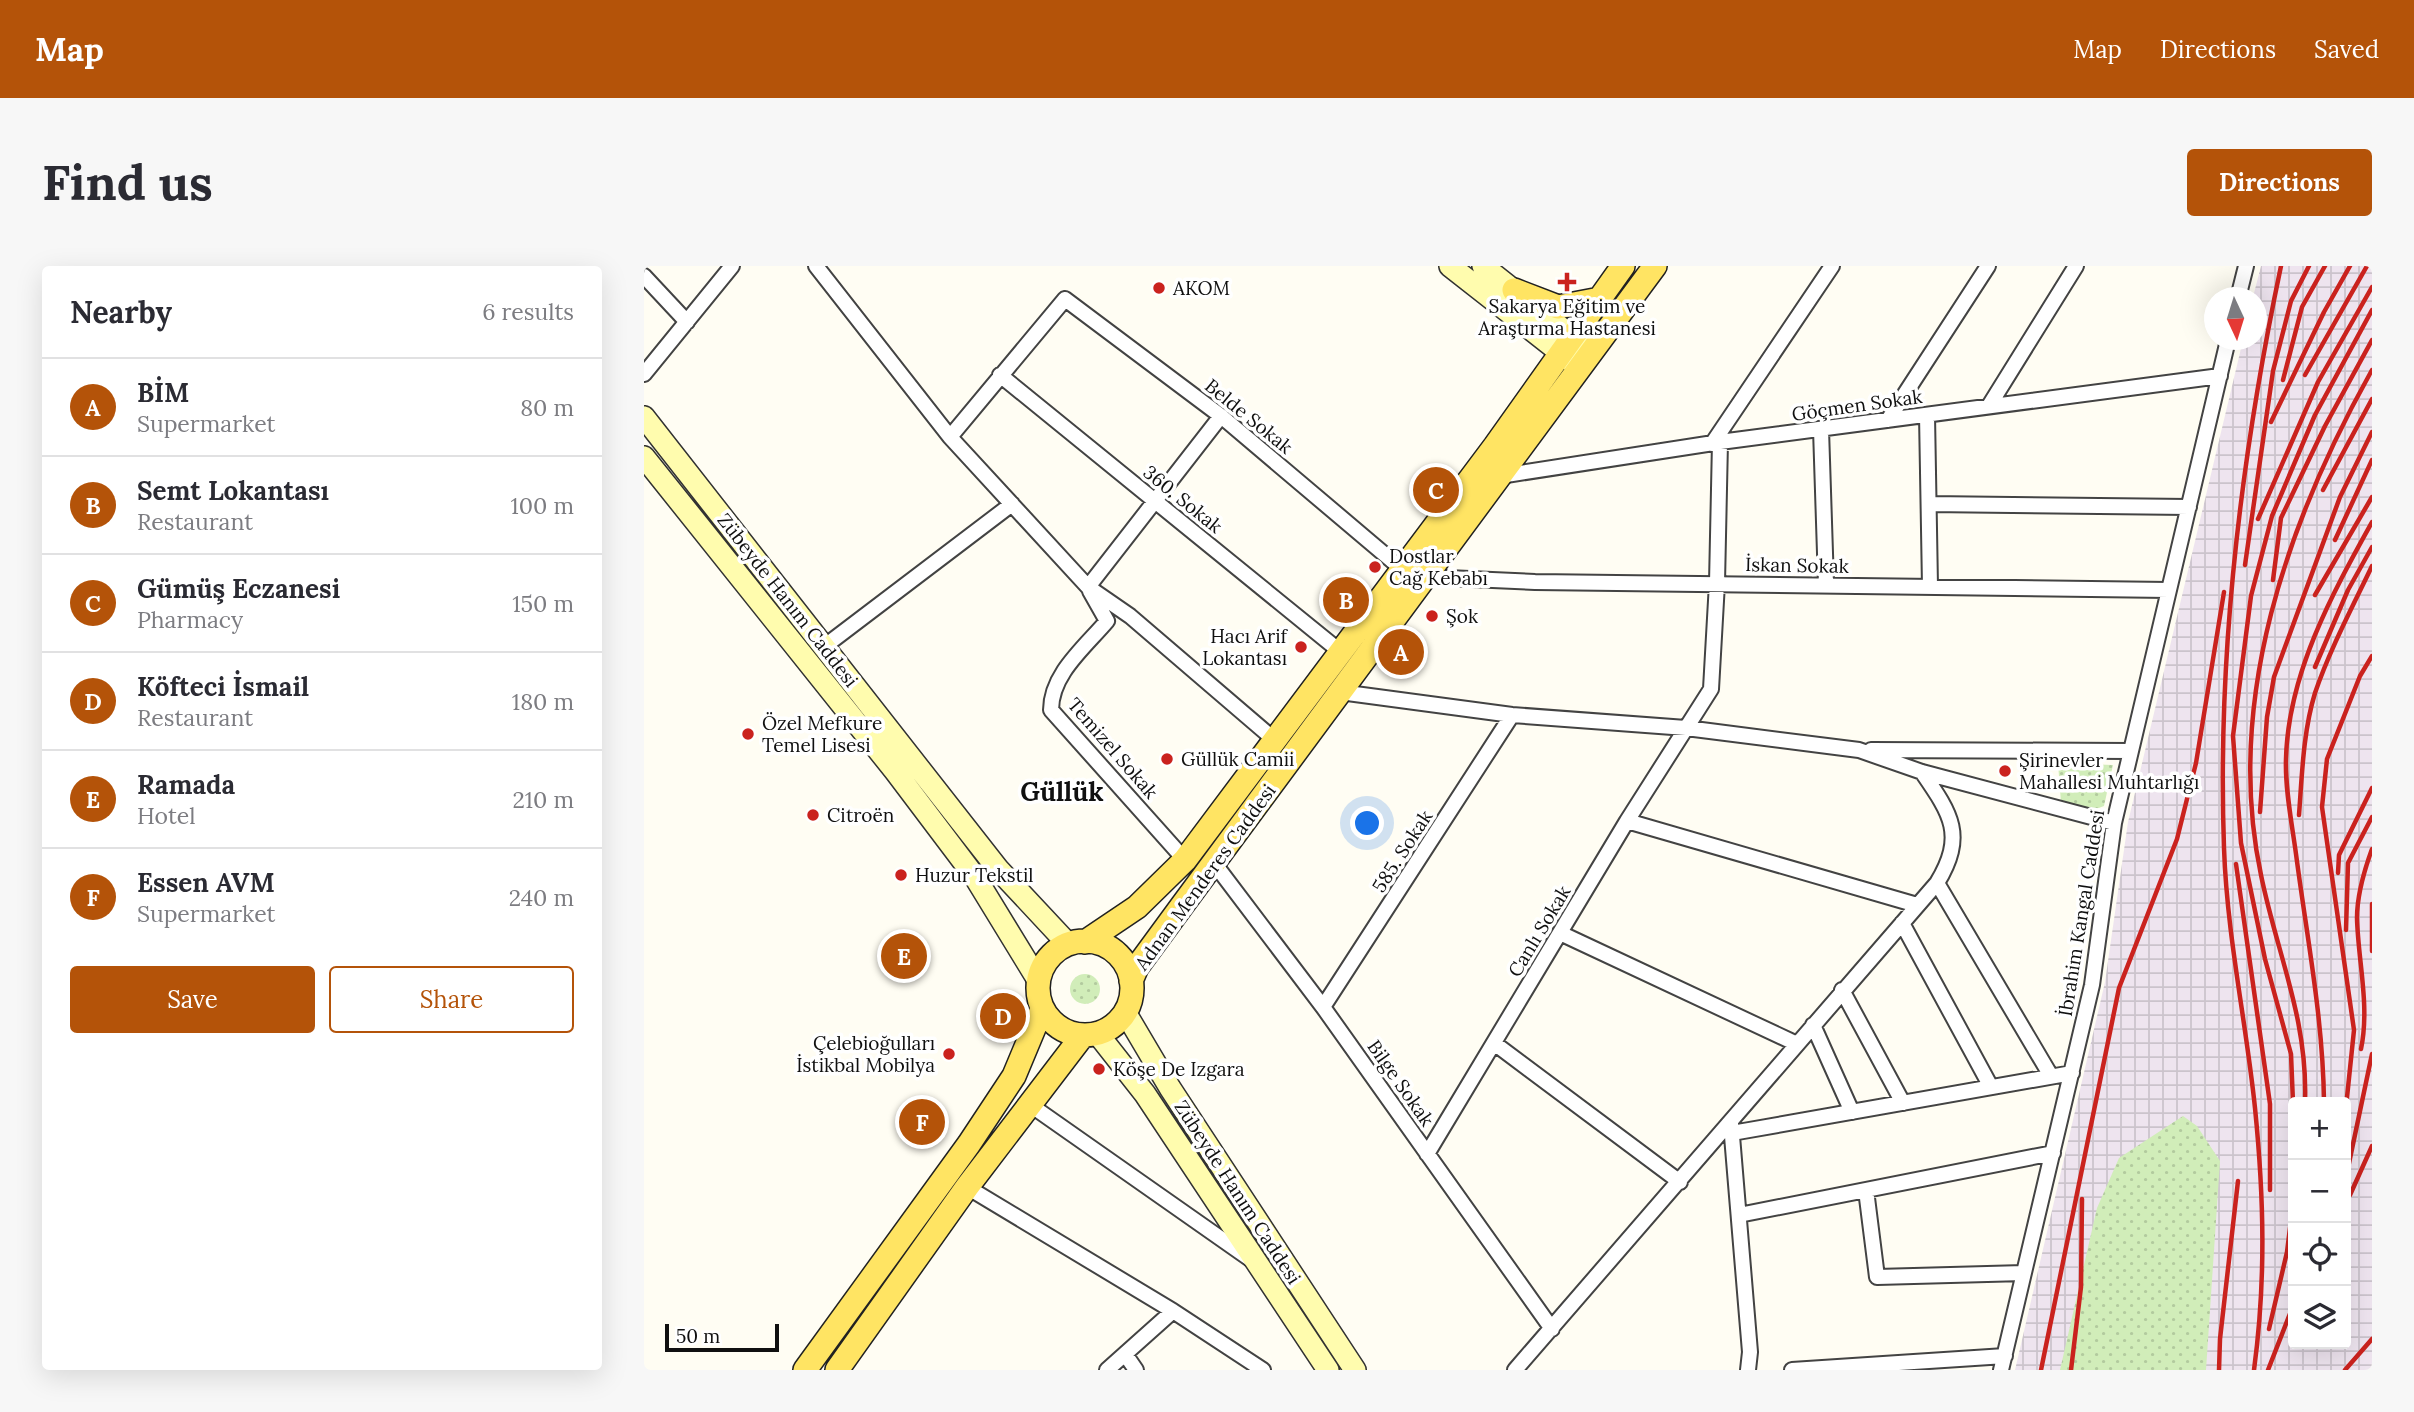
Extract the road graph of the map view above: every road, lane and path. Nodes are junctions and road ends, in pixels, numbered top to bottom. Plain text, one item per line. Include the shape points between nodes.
1 (732, 266) edge
2 (816, 266) edge
3 (1450, 266) edge
4 (1483, 266) edge
5 (1623, 266) edge
6 (1655, 266) edge
7 (1832, 266) edge
8 (1988, 266) edge
9 (2076, 266) edge
10 (2246, 266) edge
11 (644, 276) edge
12 (2241, 287) edge
13 (1514, 290) junction
14 (1600, 299) junction
15 (687, 322) junction
16 (1521, 323) junction
17 (1566, 345) junction
18 (2226, 350) edge
19 (1586, 359) junction
20 (644, 374) edge
21 (1000, 375) junction
22 (2220, 376) junction
23 (1531, 394) junction
24 (1989, 407) junction
25 (1927, 415) junction
26 (1221, 416) junction
27 (644, 417) edge
28 (1888, 420) junction
29 (1821, 429) junction
30 (950, 437) junction
31 (1716, 443) junction
32 (644, 457) edge
33 (1500, 476) junction
34 (1155, 501) junction
35 (1012, 504) junction
36 (1928, 504) junction
37 (2189, 507) junction
38 (1414, 573) junction
39 (1717, 583) junction
40 (1826, 584) junction
41 (1930, 586) junction
42 (1088, 587) junction
43 (2169, 590) junction
44 (825, 646) junction
45 (1342, 653) junction
46 (1340, 692) junction
47 (1512, 715) junction
48 (1686, 728) junction
49 (1277, 742) junction
50 (1859, 750) junction
51 (2131, 751) junction
52 (1922, 772) junction
53 (1627, 821) junction
54 (2114, 823) junction
55 (1185, 860) junction
56 (1214, 863) junction
57 (1937, 883) junction
58 (1917, 905) junction
59 (1902, 922) junction
60 (1560, 933) junction
61 (1077, 943) junction
62 (1038, 980) junction
63 (1131, 981) junction
64 (1842, 990) junction
65 (1323, 1007) junction
66 (1042, 1009) junction
67 (1125, 1012) junction
68 (1813, 1025) junction
69 (1090, 1034) junction
70 (1494, 1043) junction
71 (1797, 1044) junction
72 (2072, 1073) junction
73 (2051, 1076) junction
74 (1991, 1087) junction
75 (1903, 1103) junction
76 (1028, 1104) junction
77 (1852, 1112) junction
78 (1732, 1128) junction
79 (2053, 1153) junction
80 (1427, 1154) junction
81 (1680, 1182) junction
82 (967, 1187) junction
83 (1866, 1190) junction
84 (1739, 1215) junction
85 (1257, 1264) junction
86 (2024, 1273) junction
87 (1173, 1311) junction
88 (1552, 1329) junction
89 (1125, 1354) junction
90 (2003, 1363) edge
91 (805, 1370) edge
92 (837, 1370) edge
93 (1107, 1370) edge
94 (1136, 1370) edge
95 (1263, 1370) edge
96 (1328, 1370) edge
97 (1355, 1370) edge
98 (1515, 1370) edge
99 (1748, 1370) edge
100 (1792, 1370) edge

1 - 15 street
2 - 30 street
3 - 16 main road
4 - 13 main road
5 - 14 main road, Adnan Menderes Caddesi
6 - 19 main road, Adnan Menderes Caddesi
7 - 31 street
8 - 28 street
9 - 24 street
10 - 12 street
11 - 15 street
13 - 14 main road via 1558,307
13 - 17 main road
14 - 17 main road, Adnan Menderes Caddesi
15 - 20 street
16 - 17 main road
16 - 23 main road via 1544,354
17 - 19 main road
17 - 23 main road, Adnan Menderes Caddesi
18 - 22 street, İbrahim Kangal Caddesi
19 - 33 main road, Adnan Menderes Caddesi
21 - 26 street, Belde Sokak via 1065,299
21 - 30 street
21 - 34 street, 360. Sokak
22 - 24 street, Göçmen Sokak
22 - 37 street, İbrahim Kangal Caddesi
23 - 38 main road, Adnan Menderes Caddesi
24 - 25 street, Göçmen Sokak
25 - 28 street, Göçmen Sokak
25 - 36 street
26 - 34 street
26 - 38 street, Belde Sokak
27 - 44 main road, Zübeyde Hanım Caddesi
28 - 29 street, Göçmen Sokak
29 - 31 street, Göçmen Sokak
29 - 40 street
30 - 35 street
31 - 33 street, Göçmen Sokak
31 - 39 street, Canlı Sokak
32 - 62 main road, Zübeyde Hanım Caddesi via 959,856 1001,915
33 - 38 main road, Adnan Menderes Caddesi
34 - 42 street
34 - 45 street, 360. Sokak
35 - 42 street
35 - 44 street
36 - 37 street
36 - 41 street
37 - 43 street, İbrahim Kangal Caddesi
38 - 39 street, İskan Sokak via 1535,582
38 - 45 main road, Adnan Menderes Caddesi
38 - 46 main road, Adnan Menderes Caddesi
39 - 40 street, İskan Sokak
39 - 48 street, Canlı Sokak via 1711,689
40 - 41 street, İskan Sokak
41 - 43 street, İskan Sokak
42 - 49 street via 1130,616
42 - 55 street, Temizel Sokak via 1107,621 1065,670 1051,693 1051,710
43 - 51 street, İbrahim Kangal Caddesi
44 - 61 main road, Zübeyde Hanım Caddesi via 998,869
45 - 49 main road, Adnan Menderes Caddesi
46 - 47 street
46 - 56 main road, Adnan Menderes Caddesi
47 - 48 street
47 - 65 street, 585. Sokak
48 - 50 street
48 - 53 street, Canlı Sokak
49 - 55 main road, Adnan Menderes Caddesi
50 - 51 street
50 - 52 street
51 - 54 street, İbrahim Kangal Caddesi
52 - 54 street
52 - 57 street via 1947,809 1953,834 1951,861
53 - 58 street
53 - 60 street, Canlı Sokak
54 - 72 street, İbrahim Kangal Caddesi via 2092,985
55 - 61 main road, Adnan Menderes Caddesi via 1137,906
56 - 63 main road, Adnan Menderes Caddesi
56 - 65 street, Bilge Sokak
57 - 58 street
57 - 73 street
58 - 59 street
59 - 64 street
59 - 74 street
60 - 70 street, Canlı Sokak
60 - 71 street
61 - 62 main road via 1052,955
61 - 63 main road via 1110,948 1122,959
62 - 66 main road
63 - 67 main road
64 - 68 street
64 - 75 street
65 - 80 street, Bilge Sokak
66 - 69 main road via 1063,1030
66 - 91 main road via 1007,1087
67 - 69 main road via 1107,1030
67 - 97 main road, Zübeyde Hanım Caddesi
68 - 71 street
68 - 77 street
69 - 76 main road
69 - 85 main road, Zübeyde Hanım Caddesi via 1145,1094
70 - 80 street, Canlı Sokak
70 - 81 street
71 - 78 street
72 - 73 street
72 - 79 street, İbrahim Kangal Caddesi
73 - 74 street
74 - 75 street
75 - 77 street
76 - 82 main road
76 - 85 street
77 - 78 street
78 - 81 street
78 - 84 street
79 - 83 street
79 - 86 street, İbrahim Kangal Caddesi
80 - 88 street, Bilge Sokak
81 - 88 street
82 - 87 street
82 - 92 main road
83 - 84 street
83 - 86 street via 1877,1277
84 - 99 street
85 - 96 main road, Zübeyde Hanım Caddesi
86 - 90 street, İbrahim Kangal Caddesi
87 - 89 street
87 - 95 street
88 - 98 street
89 - 93 street
89 - 94 street
90 - 100 street

